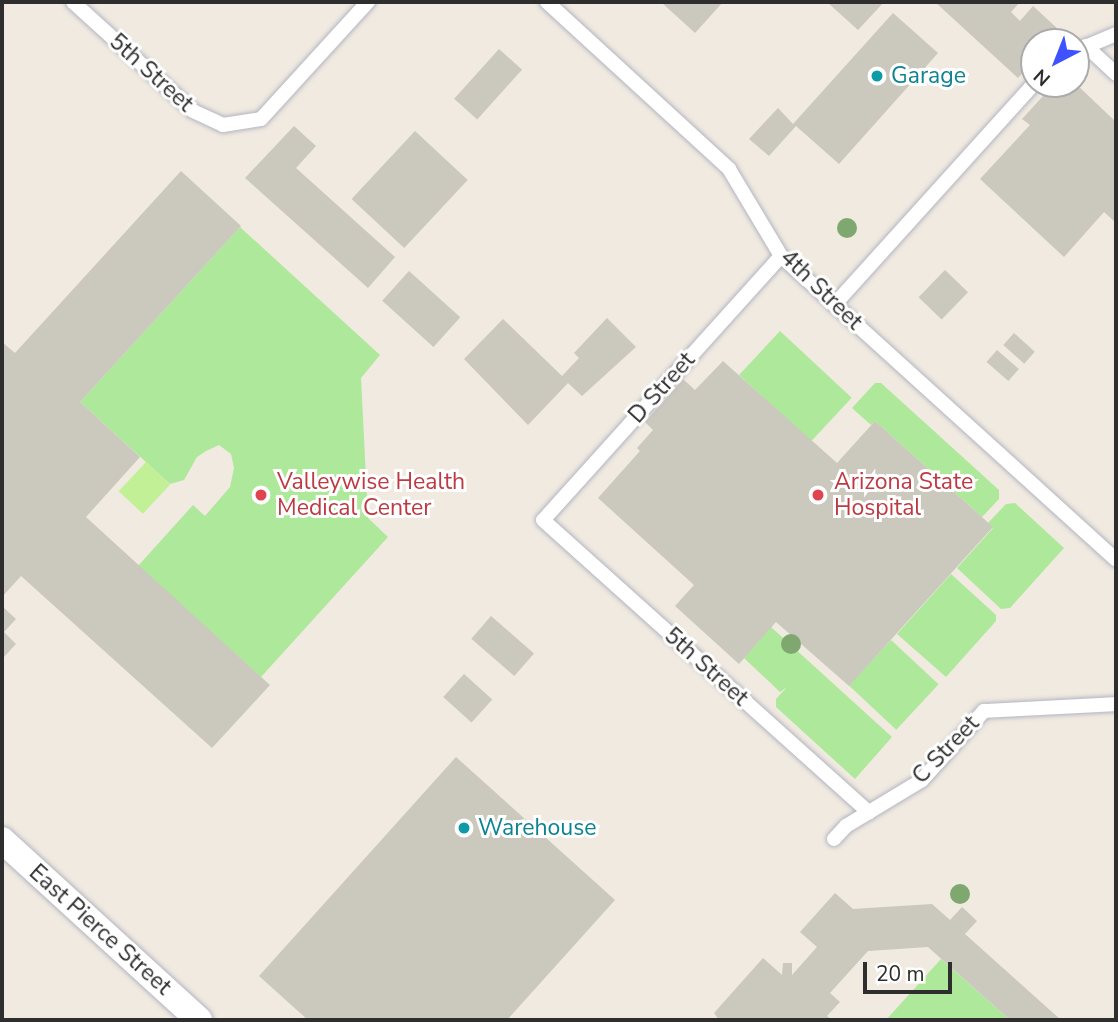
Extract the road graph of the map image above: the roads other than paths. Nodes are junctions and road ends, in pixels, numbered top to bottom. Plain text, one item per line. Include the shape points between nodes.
1 (73, 2) edge
2 (368, 2) edge
3 (547, 2) edge
4 (1116, 34) edge
5 (1090, 44) edge
6 (1090, 55) edge
7 (1116, 74) edge
8 (1021, 98) edge
9 (781, 256) junction
10 (834, 305) junction
11 (543, 520) joint
12 (1116, 560) edge
13 (1116, 704) edge
14 (869, 813) junction
15 (834, 839) dead end
16 (2, 840) edge
17 (199, 1020) edge

1 - 2 lane, 5th Street via 208,121 243,124 261,119 275,107
3 - 9 lane, 4th Street via 729,169
4 - 5 lane
6 - 7 lane
8 - 10 lane
9 - 10 lane, 4th Street
9 - 11 lane, D Street
10 - 12 lane, 4th Street
11 - 14 lane, 5th Street
13 - 14 lane, C Street via 984,711 922,780
14 - 15 lane, C Street via 846,825
16 - 17 street, East Pierce Street

